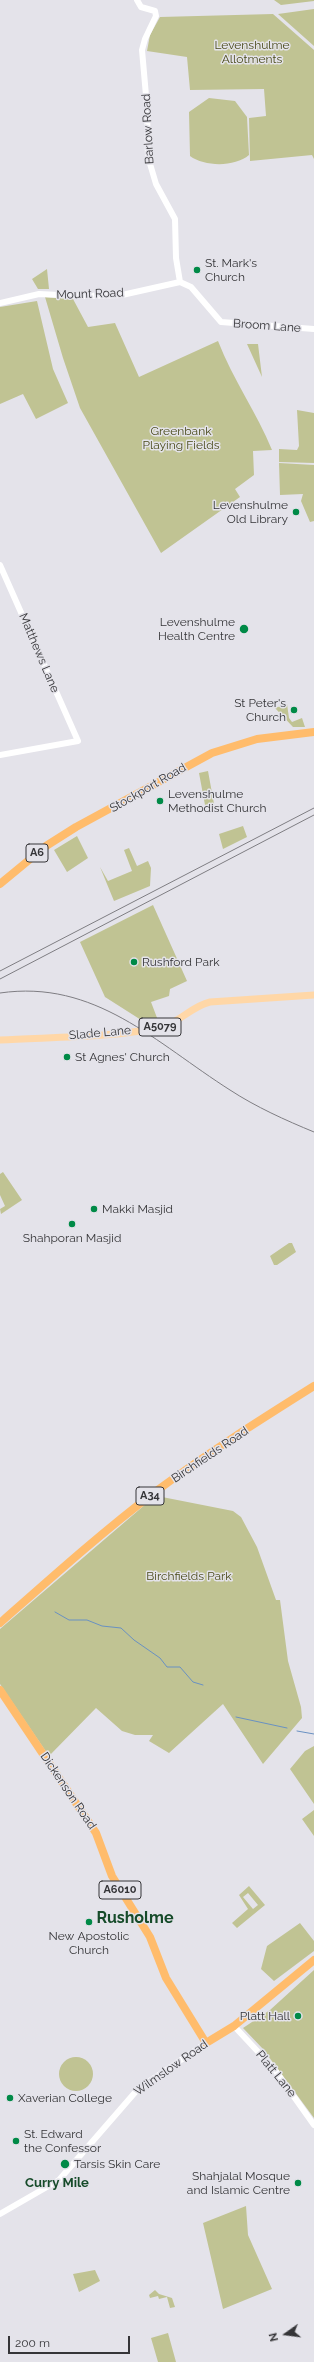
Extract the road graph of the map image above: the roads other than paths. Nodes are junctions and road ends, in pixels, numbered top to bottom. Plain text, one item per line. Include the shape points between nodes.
1 (137, 0) edge
2 (180, 282) junction
3 (0, 303) edge
4 (314, 329) edge
5 (0, 565) edge
6 (314, 732) edge
7 (0, 756) edge
8 (0, 884) edge
9 (314, 994) edge
10 (0, 1040) edge
11 (314, 1386) edge
12 (0, 1623) edge
13 (0, 1690) edge
14 (314, 1960) edge
15 (234, 2026) junction
16 (206, 2043) junction
17 (314, 2125) edge
18 (0, 2214) edge

1 - 2 street, Barlow Road via 141,7 155,11 156,16 144,39 142,50 148,157 156,184 175,219 176,258
2 - 3 street, Mount Road via 122,295 39,294
2 - 4 street, Broom Lane via 190,287 221,322
5 - 7 street, Matthews Lane via 78,741
6 - 8 highway, Stockport Road / A6 via 257,739 212,753 46,846
9 - 10 main road, Slade Lane / A5079 via 210,1002 172,1023 156,1028
11 - 12 highway, Birchfields Road / A34 via 203,1458 156,1492 89,1545
13 - 16 highway, Dickenson Road / A6010 via 96,1833 114,1881 150,1937 166,1978
14 - 15 highway, Wilmslow Road
15 - 16 highway, Wilmslow Road
15 - 17 street, Platt Lane via 275,2070
16 - 18 street, Wilmslow Road via 138,2090 58,2180

